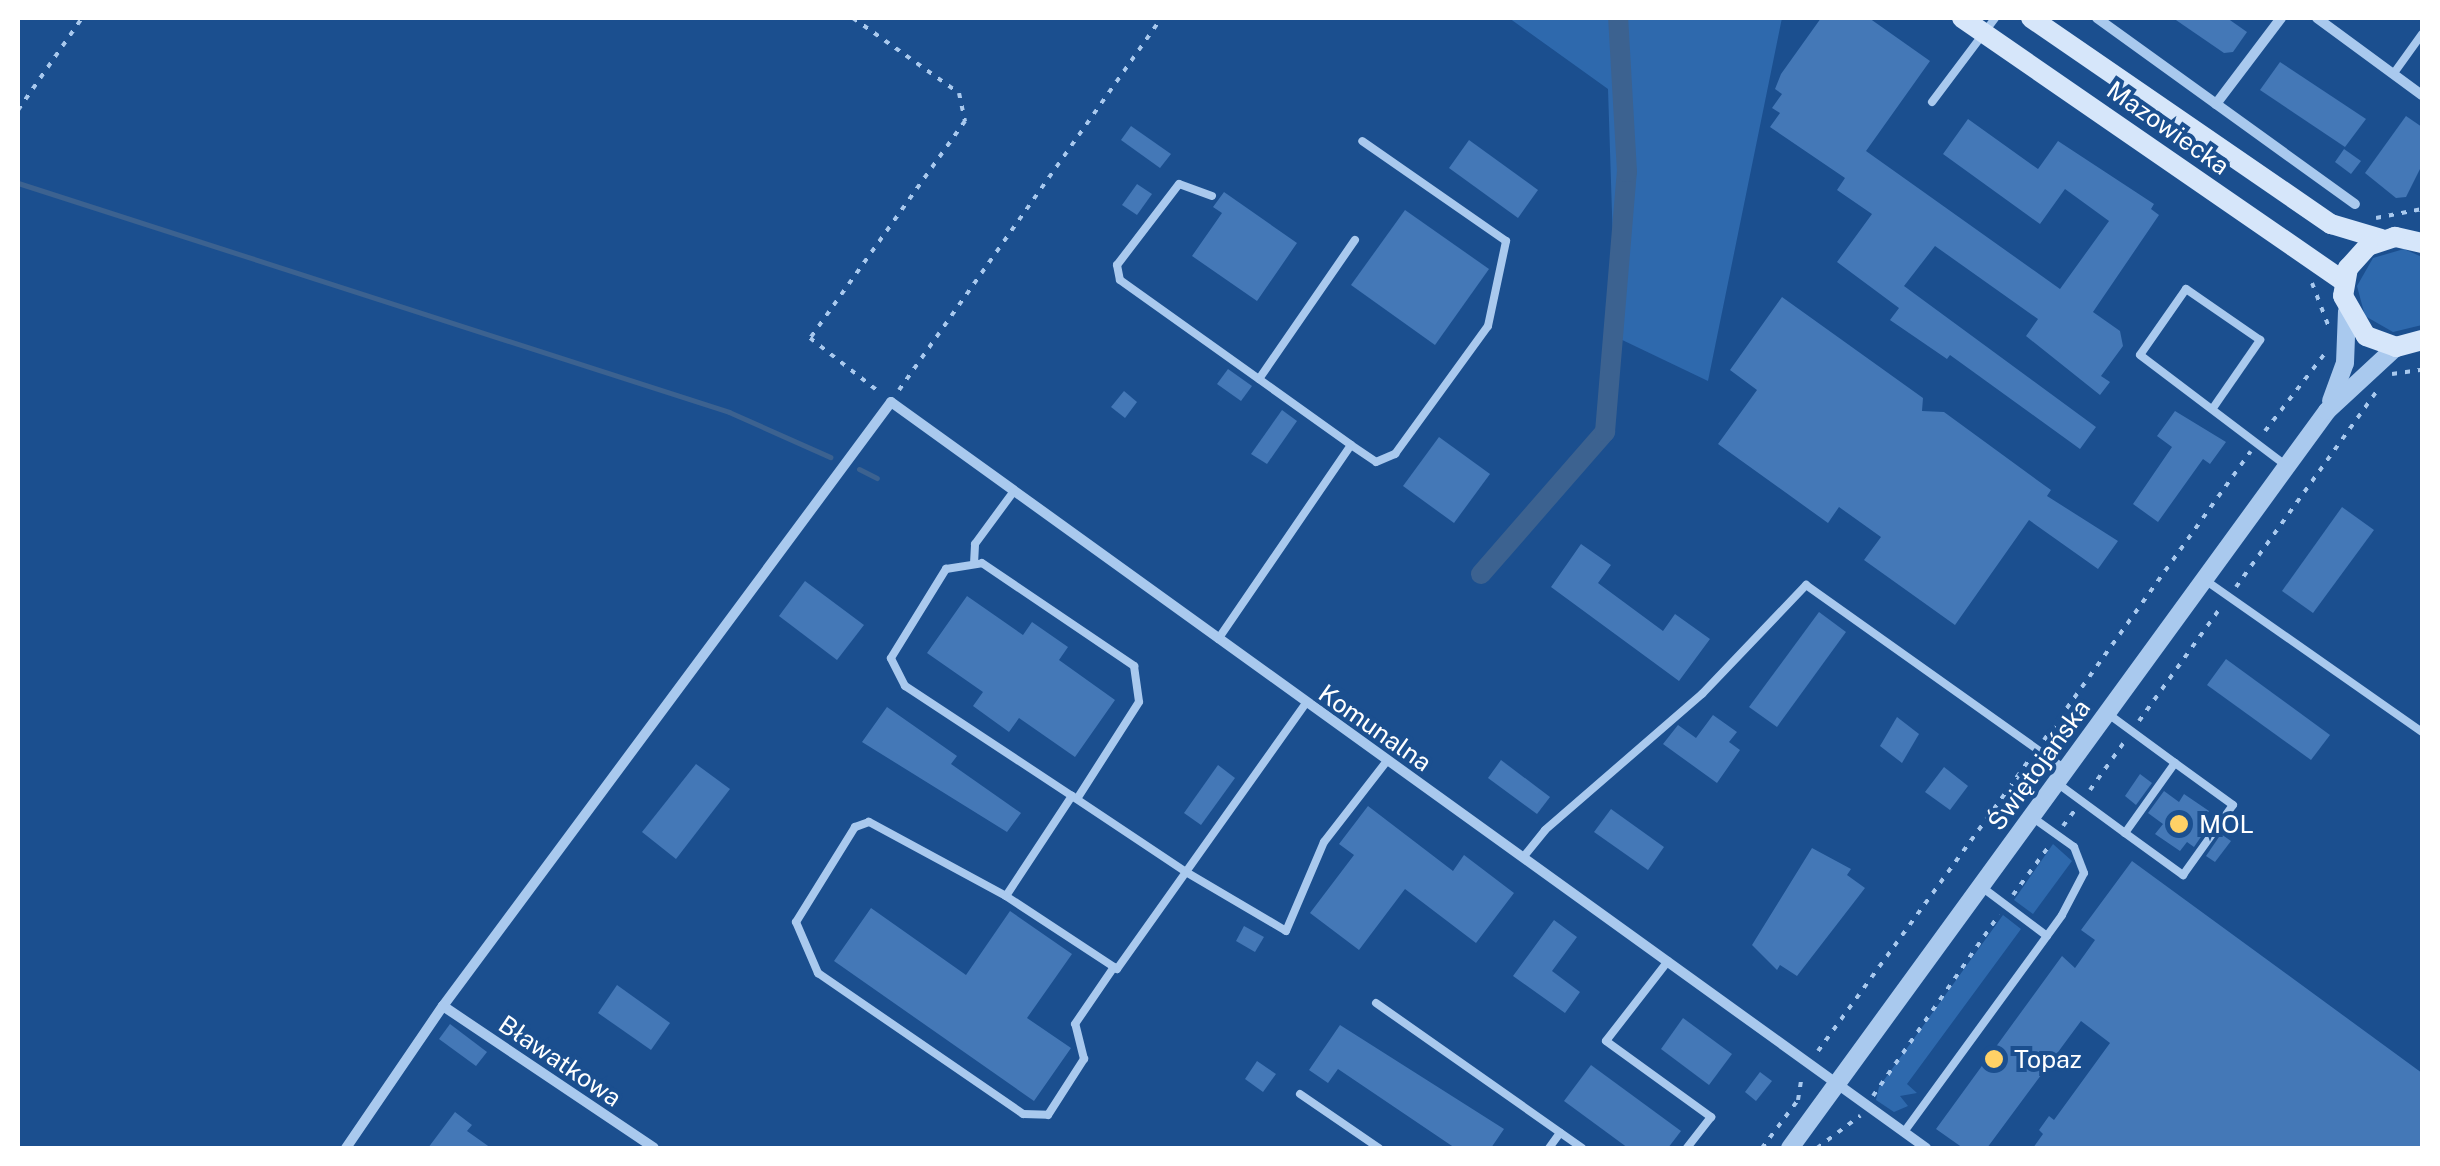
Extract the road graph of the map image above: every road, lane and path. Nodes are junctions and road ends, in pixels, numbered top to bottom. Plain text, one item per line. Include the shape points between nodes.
1 (82, 18) edge
2 (853, 18) edge
3 (1161, 18) edge
4 (1962, 18) edge
5 (2031, 18) edge
6 (2096, 18) edge
7 (2281, 18) edge
8 (2318, 18) edge
9 (1989, 25) edge
10 (2422, 34) edge
11 (2394, 73) junction
12 (2422, 95) edge
13 (1932, 102) dead end
14 (2216, 104) junction
15 (18, 110) edge
16 (1362, 142) dead end
17 (1212, 196) dead end
18 (2355, 204) dead end
19 (2422, 209) edge
20 (2374, 218) dead end
21 (2418, 238) edge
22 (2381, 239) junction
23 (1355, 240) dead end
24 (2299, 271) dead end
25 (2344, 282) junction
26 (2346, 311) junction
27 (2422, 340) edge
28 (2396, 346) junction
29 (2422, 370) edge
30 (1259, 380) junction
31 (2380, 386) dead end
32 (891, 402) junction
33 (2213, 408) junction
34 (2327, 411) junction
35 (2258, 441) junction
36 (1351, 445) junction
37 (2287, 466) junction
38 (1014, 491) junction
39 (974, 564) junction
40 (2204, 579) junction
41 (1218, 639) junction
42 (1306, 703) junction
43 (2107, 713) junction
44 (2422, 732) edge
45 (2038, 748) junction
46 (1386, 762) junction
47 (2175, 762) junction
48 (2061, 776) junction
49 (2017, 777) junction
50 (1074, 798) junction
51 (2045, 799) junction
52 (2032, 817) junction
53 (2125, 833) junction
54 (2057, 836) junction
55 (1525, 854) junction
56 (1186, 872) junction
57 (1981, 886) junction
58 (1006, 896) junction
59 (2006, 906) junction
60 (2048, 936) junction
61 (1669, 960) junction
62 (1114, 967) junction
63 (1376, 1003) dead end
64 (443, 1006) junction
65 (1815, 1054) dead end
66 (1802, 1072) dead end
67 (1838, 1084) junction
68 (1300, 1094) dead end
69 (1873, 1098) dead end
70 (1860, 1114) dead end
71 (1560, 1132) junction
72 (1904, 1132) junction
73 (346, 1148) edge
74 (654, 1148) edge
75 (1379, 1148) edge
76 (1550, 1148) edge
77 (1582, 1148) edge
78 (1687, 1148) edge
79 (1762, 1148) edge
80 (1790, 1148) edge
81 (1817, 1148) edge
82 (1926, 1148) edge

1 - 15 path
2 - 32 path via 958,92 966,122 810,338
3 - 32 path
4 - 9 main road, Mazowiecka
5 - 22 main road, Mazowiecka via 2331,224
6 - 14 street
7 - 14 street
8 - 11 street
9 - 13 lane
9 - 25 main road, Mazowiecka
10 - 11 lane
11 - 12 street
14 - 18 street
16 - 36 lane via 1506,241 1488,326 1394,454 1376,462
17 - 30 lane via 1179,184 1117,265 1120,280
19 - 20 path
21 - 22 main road, Mazowiecka
22 - 25 main road via 2357,255
23 - 30 lane
24 - 35 path via 2311,280 2333,340
25 - 26 main road
26 - 28 main road via 2366,336
26 - 34 street, Świętojańska via 2345,363
27 - 28 main road
28 - 34 street, Świętojańska via 2380,354
29 - 31 path via 2390,374
30 - 36 lane
32 - 38 street, Komunalna
32 - 64 street
33 - 33 lane via 2140,355 2186,288 2260,340
33 - 35 lane
34 - 37 street, Świętojańska
35 - 37 lane
35 - 45 path
36 - 41 lane
37 - 40 street, Świętojańska
38 - 39 lane via 975,544
38 - 41 street, Komunalna
39 - 50 lane via 982,563 1134,666 1138,702
39 - 50 lane via 946,569 892,658 905,686
40 - 43 street, Świętojańska
40 - 44 lane
41 - 42 street, Komunalna
42 - 46 street, Komunalna
42 - 56 lane
43 - 47 lane
43 - 48 street, Świętojańska
45 - 48 lane
45 - 49 path
45 - 55 lane via 1806,585 1702,694
46 - 55 street, Komunalna
46 - 56 lane via 1324,842 1286,930
47 - 53 lane
47 - 53 lane via 2233,805 2183,875
48 - 51 street, Świętojańska
48 - 53 lane
49 - 51 path
49 - 65 path
50 - 56 lane
50 - 58 lane
51 - 52 street, Świętojańska
51 - 54 path via 2070,817
52 - 54 lane
52 - 57 street, Świętojańska
54 - 59 path
54 - 60 lane via 2083,858 2084,873
55 - 61 street, Komunalna
56 - 62 lane
57 - 59 lane
57 - 67 street, Świętojańska
58 - 62 lane
58 - 62 lane via 869,822 854,827 796,922 818,973 1023,1114 1048,1115 1084,1059 1076,1024
59 - 60 lane
59 - 69 path
60 - 72 lane
61 - 67 street, Komunalna
61 - 78 lane via 1606,1041 1711,1117
63 - 71 lane
64 - 73 street
64 - 74 street, Bławatkowa
66 - 79 path via 1798,1100
67 - 72 street, Komunalna
67 - 80 street, Świętojańska
68 - 75 lane
70 - 81 path
71 - 76 lane
71 - 77 lane
72 - 82 street, Komunalna

